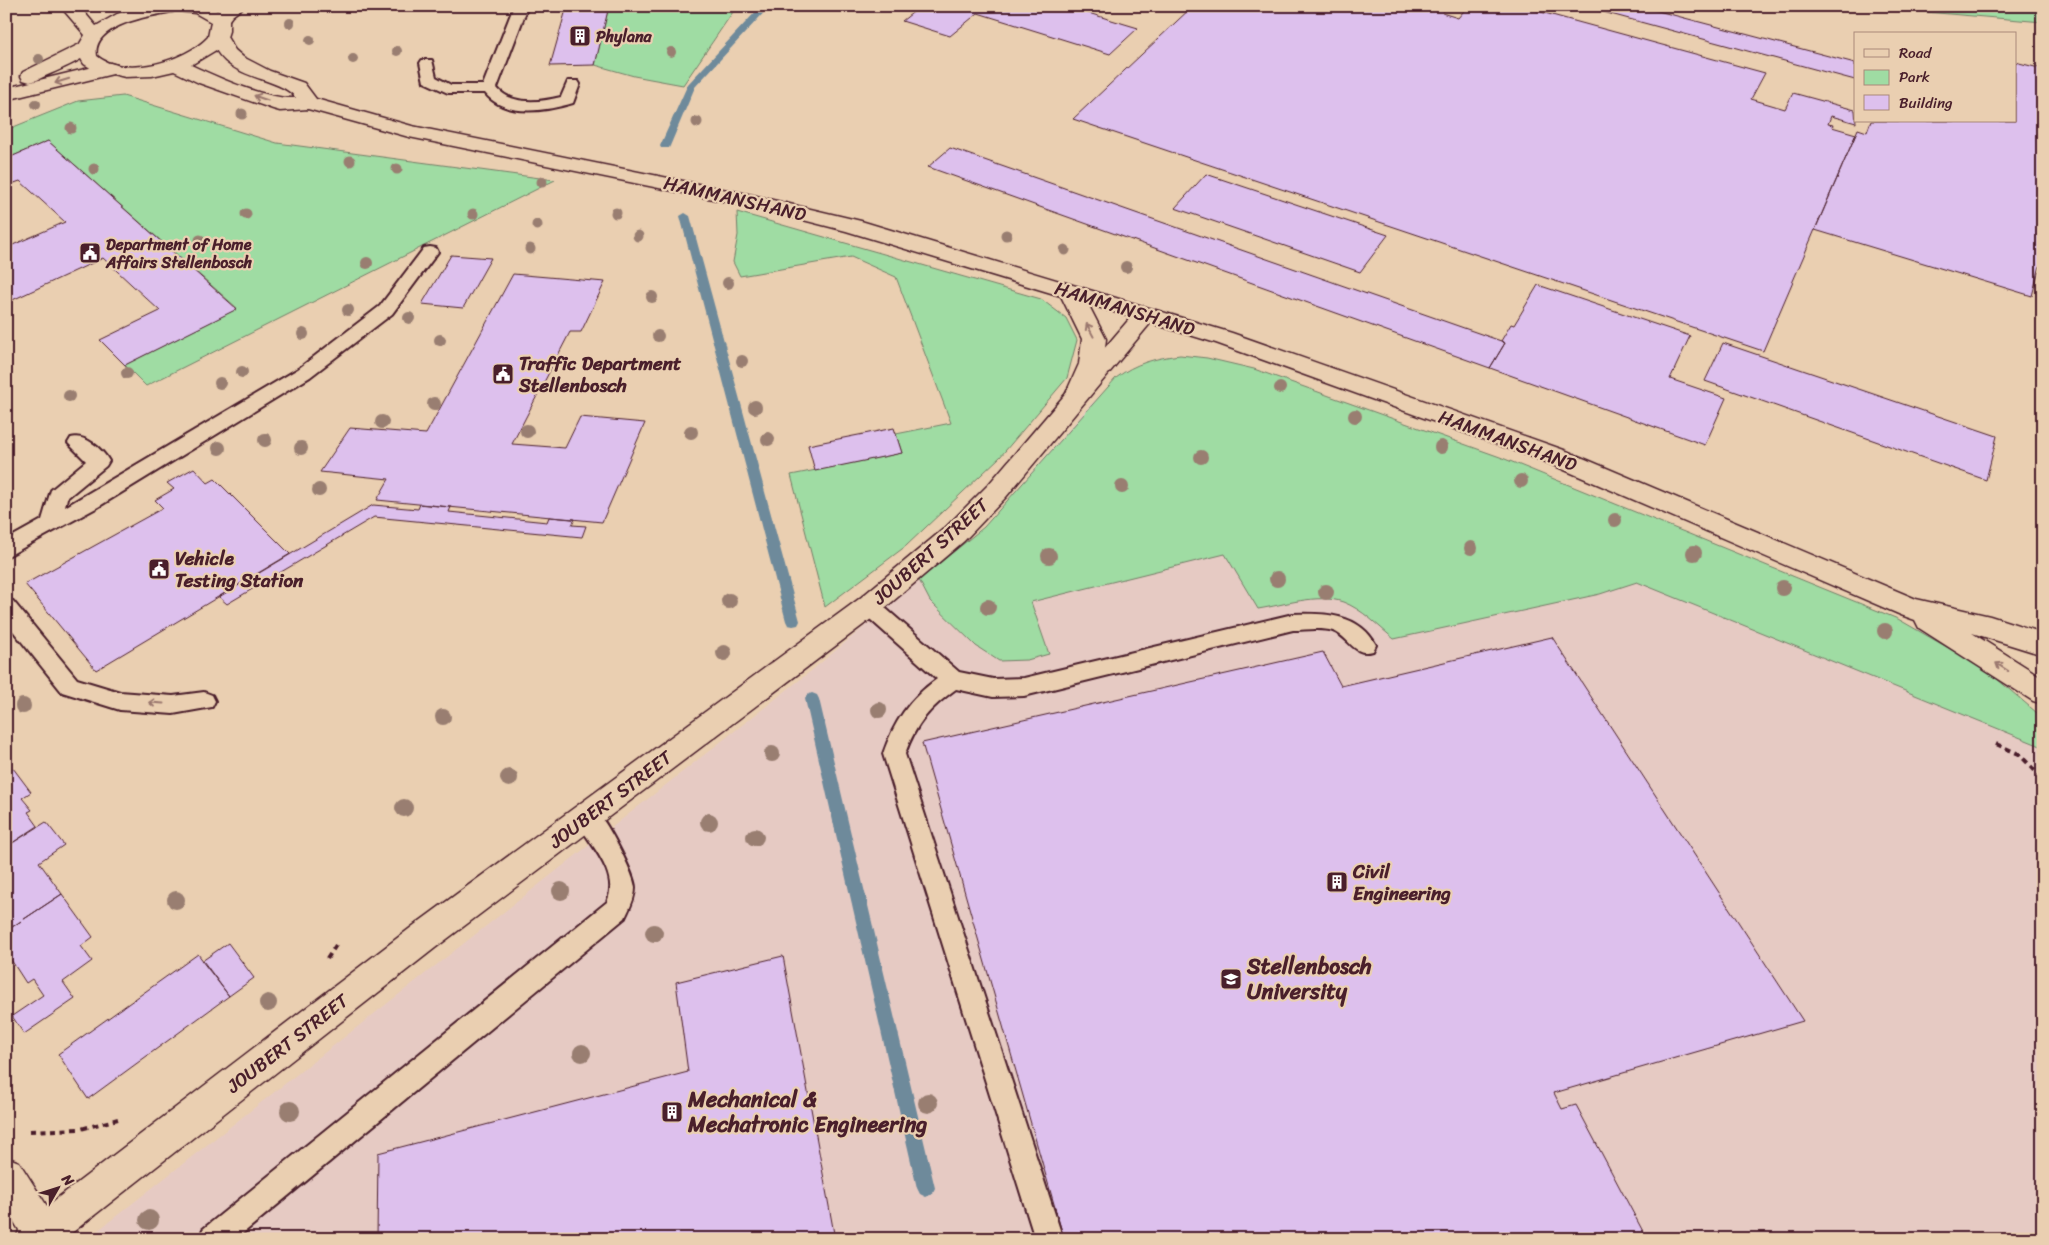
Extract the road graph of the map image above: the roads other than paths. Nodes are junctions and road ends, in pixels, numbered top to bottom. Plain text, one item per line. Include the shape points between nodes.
1 (69, 6) edge
2 (174, 6) edge
3 (180, 6) edge
4 (236, 6) edge
5 (521, 6) edge
6 (193, 7) edge
7 (135, 8) edge
8 (219, 29) junction
9 (91, 40) junction
10 (427, 63) dead end
11 (174, 64) junction
12 (110, 69) junction
13 (573, 84) dead end
14 (6, 88) edge
15 (489, 88) junction
16 (6, 94) edge
17 (309, 103) junction
18 (430, 252) dead end
19 (1069, 290) junction
20 (1145, 315) junction
21 (1078, 393) junction
22 (78, 443) dead end
23 (51, 525) junction
24 (6, 549) edge
25 (870, 606) junction
26 (6, 607) edge
27 (1911, 608) junction
28 (2043, 644) edge
29 (1365, 645) dead end
30 (952, 680) junction
31 (2043, 693) edge
32 (204, 701) dead end
33 (586, 816) junction
34 (6, 1174) edge
35 (38, 1235) edge
36 (213, 1239) edge
37 (1048, 1239) edge

1 - 9 street
2 - 7 street
3 - 6 street
4 - 8 street via 225,12
5 - 15 lane
6 - 8 street via 210,12
7 - 9 street via 107,25
8 - 11 street via 208,48
8 - 17 street via 228,54 236,61 298,87
9 - 12 street via 87,53 91,60
9 - 14 street via 68,58
10 - 15 lane via 429,80 448,89
11 - 12 street via 140,71
17 -> 11 street, HAMMANSHAND via 280,105
12 -> 16 street
13 - 15 lane via 568,100 552,105 499,100
17 - 19 street, HAMMANSHAND via 409,131 752,201 853,226
18 - 23 lane via 386,310 304,373
19 - 20 street, HAMMANSHAND
21 -> 19 street via 1091,364 1094,338
20 - 21 street, JOUBERT STREET
20 - 27 street, HAMMANSHAND via 1224,338 1555,456
21 - 25 street, JOUBERT STREET via 997,491 955,534
22 - 23 lane via 99,461 58,495
23 - 24 lane
25 - 30 lane
25 - 33 street, JOUBERT STREET
32 -> 26 lane via 173,705 120,701 70,686
27 - 28 street, HAMMANSHAND
31 -> 27 street, HAMMANSHAND
29 - 30 lane via 1352,630 1343,626 1320,621 1293,622 1024,686 993,688
30 - 37 lane via 924,700 910,716 900,732 894,754
33 - 35 street, JOUBERT STREET
33 - 36 lane via 618,869 623,886 622,900 616,910
34 - 35 street

